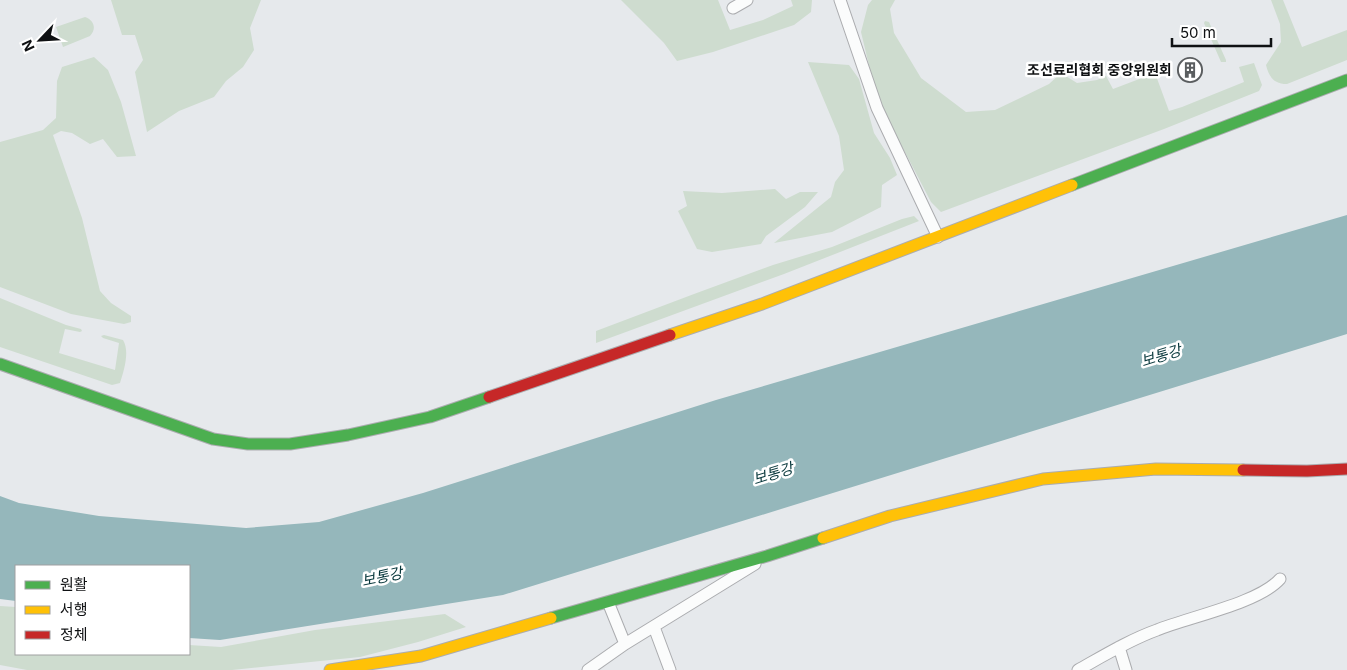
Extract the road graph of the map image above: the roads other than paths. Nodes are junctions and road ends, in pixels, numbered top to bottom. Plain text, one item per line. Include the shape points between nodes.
1 (747, 0) edge
2 (840, 0) edge
3 (733, 8) dead end
4 (1347, 80) edge
5 (938, 237) junction
6 (0, 364) edge
7 (1347, 469) edge
8 (767, 556) junction
9 (1280, 579) dead end
10 (608, 602) junction
11 (654, 627) junction
12 (626, 644) junction
13 (1119, 647) junction
14 (330, 670) edge
15 (588, 670) edge
16 (670, 670) edge
17 (1078, 670) edge
18 (1126, 670) edge

1 - 3 street
2 - 5 street via 877,108
4 - 5 main road
5 - 6 main road via 717,320 430,417 290,444 248,444 213,439
7 - 8 main road via 1156,469 1043,479 890,516
8 - 10 main road
8 - 11 street
9 - 13 street via 1265,592 1156,630
10 - 12 street
10 - 14 main road via 420,656
11 - 12 street
11 - 16 street
12 - 15 street
13 - 17 street
13 - 18 street

